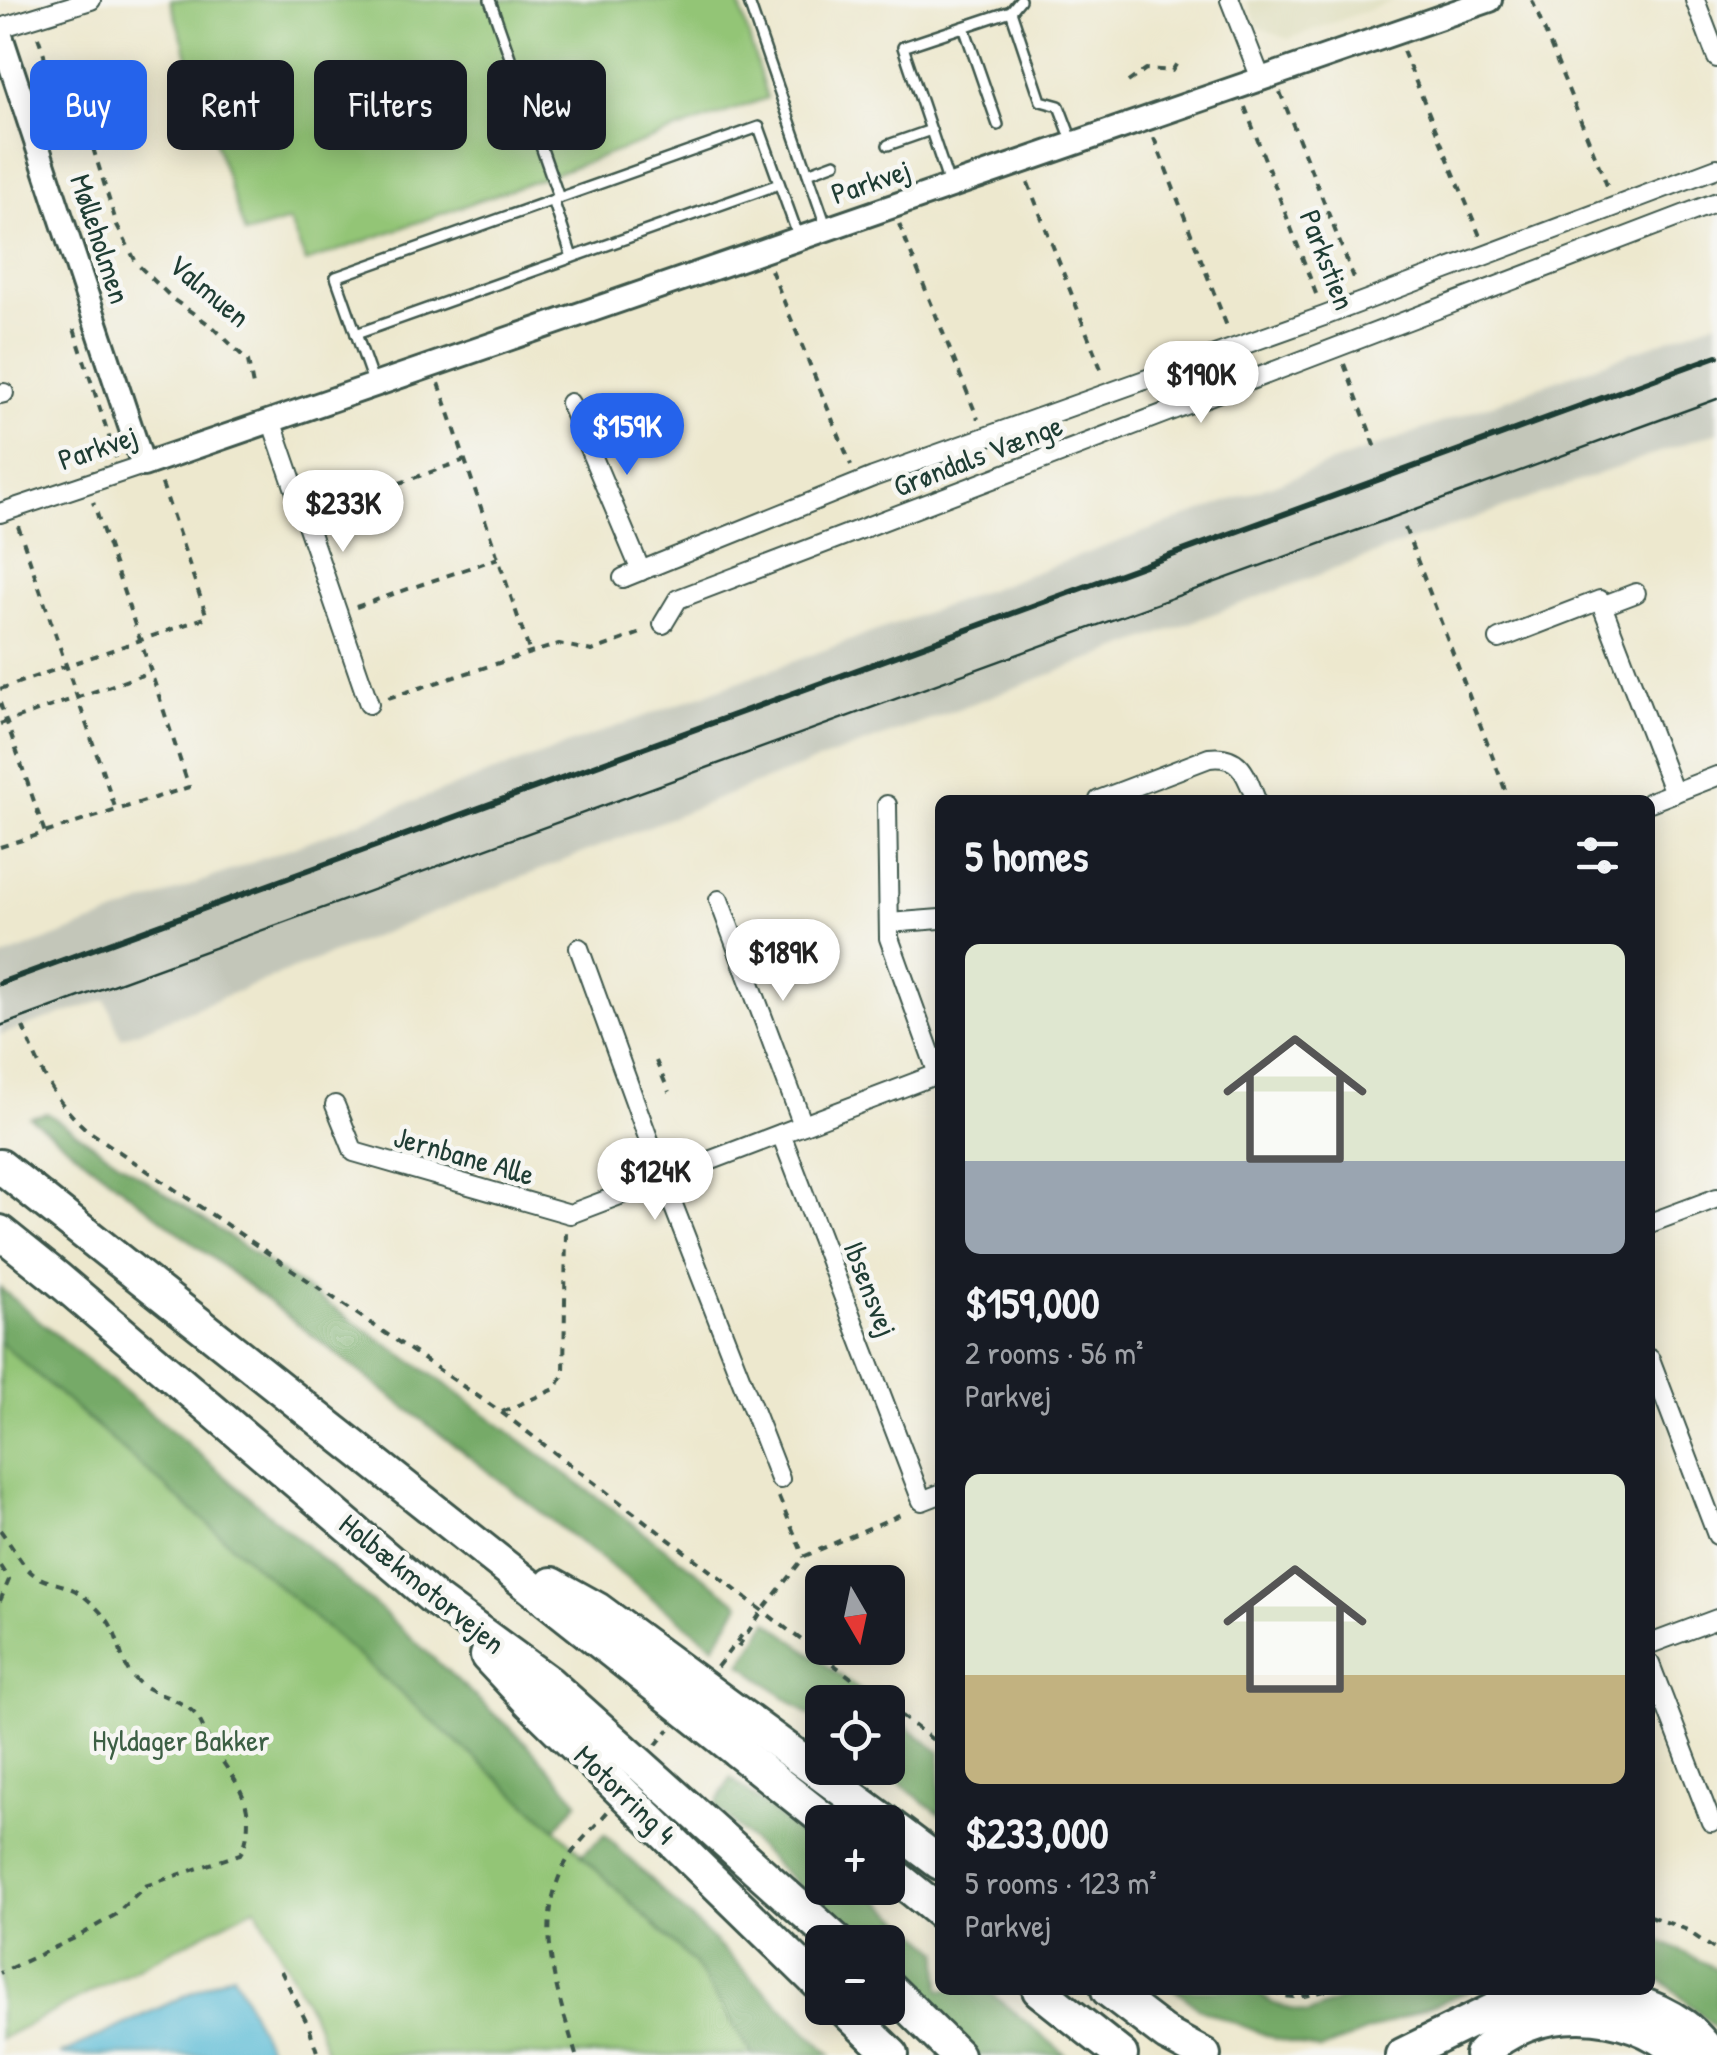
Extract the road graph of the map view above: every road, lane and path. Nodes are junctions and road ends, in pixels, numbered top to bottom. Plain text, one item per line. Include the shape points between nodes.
1 (91, 0) edge
2 (490, 0) edge
3 (748, 0) edge
4 (1020, 0) edge
5 (1230, 0) edge
6 (1490, 0) edge
7 (1532, 0) edge
8 (1695, 0) edge
9 (1010, 12) junction
10 (32, 18) junction
11 (964, 27) junction
12 (0, 31) edge
13 (1396, 32) junction
14 (1717, 58) edge
15 (1178, 64) dead end
16 (1267, 77) junction
17 (1128, 82) dead end
18 (1237, 87) junction
19 (1147, 118) junction
20 (998, 126) dead end
21 (931, 130) junction
22 (1073, 143) junction
23 (888, 145) dead end
24 (1020, 162) junction
25 (835, 163) dead end
26 (1717, 168) edge
27 (808, 173) junction
28 (780, 184) junction
29 (950, 186) junction
30 (556, 199) junction
31 (1717, 202) edge
32 (892, 206) junction
33 (1616, 206) junction
34 (826, 229) junction
35 (799, 238) junction
36 (763, 250) junction
37 (1488, 254) junction
38 (572, 257) junction
39 (1364, 301) junction
40 (1324, 316) junction
41 (356, 334) junction
42 (1236, 348) junction
43 (1338, 348) junction
44 (432, 365) junction
45 (374, 385) junction
46 (254, 390) dead end
47 (1110, 392) junction
48 (570, 403) dead end
49 (272, 420) junction
50 (985, 437) junction
51 (1376, 448) dead end
52 (465, 460) junction
53 (149, 462) junction
54 (859, 483) junction
55 (87, 484) junction
56 (6, 511) edge
57 (304, 516) junction
58 (1406, 528) dead end
59 (498, 558) junction
60 (641, 571) junction
61 (623, 578) dead end
62 (1636, 593) dead end
63 (1602, 606) junction
64 (338, 613) junction
65 (664, 624) joint
66 (1499, 639) dead end
67 (140, 640) junction
68 (530, 653) junction
69 (67, 666) junction
70 (151, 672) junction
71 (0, 688) edge
72 (78, 698) junction
73 (0, 703) edge
74 (369, 704) joint
75 (3, 723) edge
76 (1717, 776) edge
77 (1674, 793) junction
78 (1111, 795) edge
79 (1254, 795) edge
80 (1507, 795) edge
81 (1655, 800) edge
82 (887, 805) dead end
83 (116, 810) junction
84 (45, 832) junction
85 (0, 847) edge
86 (719, 900) dead end
87 (935, 920) edge
88 (889, 922) junction
89 (579, 948) dead end
90 (23, 1027) dead end
91 (656, 1060) dead end
92 (935, 1063) edge
93 (935, 1076) edge
94 (669, 1092) dead end
95 (336, 1105) dead end
96 (803, 1126) junction
97 (781, 1134) junction
98 (0, 1166) edge
99 (663, 1179) junction
100 (1717, 1198) edge
101 (566, 1214) junction
102 (1655, 1221) edge
103 (0, 1232) edge
104 (1655, 1373) edge
105 (501, 1412) junction
106 (780, 1479) joint
107 (931, 1498) edge
108 (0, 1530) edge
109 (1717, 1535) edge
110 (473, 1541) junction
111 (805, 1556) junction
112 (0, 1566) edge
113 (433, 1598) junction
114 (0, 1601) edge
115 (762, 1611) junction
116 (1717, 1619) edge
117 (1655, 1642) edge
118 (738, 1648) dead end
119 (728, 1654) dead end
120 (1655, 1677) edge
121 (860, 1685) edge
122 (905, 1719) edge
123 (672, 1726) dead end
124 (935, 1741) edge
125 (650, 1753) dead end
126 (807, 1805) edge
127 (863, 1805) edge
128 (610, 1809) dead end
129 (1711, 1822) dead end
130 (905, 1837) edge
131 (935, 1859) edge
132 (905, 1884) edge
133 (935, 1908) edge
134 (1655, 1918) edge
135 (819, 1925) edge
136 (1717, 1952) edge
137 (805, 1970) edge
138 (281, 1971) dead end
139 (0, 1973) edge
140 (1045, 1995) edge
141 (1115, 1995) edge
142 (1279, 1995) edge
143 (1306, 1995) edge
144 (1544, 1995) edge
145 (1612, 1995) edge
146 (905, 2004) edge
147 (861, 2025) edge
148 (318, 2055) edge
149 (576, 2055) edge
150 (892, 2055) edge
151 (957, 2055) edge
152 (1121, 2055) edge
153 (1204, 2055) edge
154 (1402, 2055) edge
155 (1481, 2055) edge
156 (1681, 2055) edge
157 (1712, 2055) edge

1 - 10 street
2 - 30 lane
3 - 27 lane
4 - 9 lane
5 - 16 street
6 - 13 street, Parkvej
7 - 33 path
8 - 14 street
9 - 11 lane
9 - 22 lane via 1041,101 1059,106
10 - 12 street
10 - 46 path, Valmuen via 46,83 88,132 117,225 137,264 248,360
11 - 20 lane
11 - 21 lane via 903,46
12 - 53 street, Mølleholmen
13 - 16 street, Parkvej
13 - 37 path
15 - 17 path via 1172,70 1146,69
16 - 18 street, Parkvej
16 - 39 path
18 - 19 street, Parkvej
18 - 40 path, Parkstien
19 - 22 street, Parkvej
19 - 42 path
21 - 23 lane
21 - 29 lane
22 - 24 street, Parkvej
24 - 29 street, Parkvej
24 - 47 path
25 - 27 lane
26 - 33 street
27 - 34 lane
28 - 30 lane via 759,127
28 - 35 lane
28 - 38 lane
29 - 32 street, Parkvej
30 - 38 lane
30 - 41 lane via 336,277
31 - 43 street, Grøndals Vænge
32 - 34 street, Parkvej
32 - 50 path
33 - 37 street
34 - 35 street, Parkvej
35 - 36 street, Parkvej
36 - 44 street, Parkvej
36 - 54 path
37 - 39 street
38 - 41 lane
39 - 40 street
40 - 42 street
41 - 45 lane
42 - 47 street
43 - 51 path, Parkstien
43 - 65 street, Grøndals Vænge via 678,598
44 - 45 street, Parkvej
44 - 52 path
45 - 49 street, Parkvej
47 - 50 street
48 - 60 street
49 - 53 street, Parkvej
49 - 57 street
50 - 54 street
52 - 57 path
52 - 59 path
53 - 55 street, Parkvej
53 - 67 path via 206,617
54 - 60 street
55 - 56 street, Parkvej
55 - 67 path
56 - 69 path
57 - 64 street
58 - 80 path
59 - 64 path
59 - 68 path
60 - 61 street
62 - 63 street
63 - 66 street via 1600,600
63 - 77 street
64 - 74 street
65 - 68 path via 592,651 560,644
67 - 69 path
67 - 70 path
68 - 74 path
69 - 71 path
69 - 72 path
70 - 72 path
70 - 83 path via 189,787
72 - 75 path
72 - 83 path
73 - 75 path
75 - 84 path
76 - 77 street
77 - 81 street
78 - 79 street via 1217,756 1235,762
82 - 88 street
83 - 84 path
84 - 85 path
86 - 96 street
87 - 88 street
88 - 92 street
89 - 99 street
90 - 105 path via 48,1085 86,1130
91 - 94 path
93 - 96 street, Jernbane Alle
95 - 101 street, Jernbane Alle via 354,1152
96 - 97 street, Jernbane Alle
97 - 99 street, Jernbane Alle
97 - 107 street, Ibsensvej
98 - 110 highway
99 - 101 street, Jernbane Alle
99 - 106 street
100 - 102 street
101 - 105 path via 564,1374 555,1389
103 - 113 highway, Holbækmotorvejen
104 - 109 street
105 - 115 path
106 - 111 path via 776,1488
107 - 111 path
108 - 139 path via 36,1577 74,1590 104,1617 135,1680 200,1719 249,1811 240,1854 145,1886 115,1915
110 - 126 highway
110 - 127 highway via 598,1609
111 - 115 path
112 - 114 path via 9,1580
113 - 135 highway, Holbækmotorvejen via 548,1682
113 - 137 highway, Motorring 4 via 531,1704
115 - 118 path
115 - 119 path
115 - 121 path
116 - 117 street
120 - 129 street
122 - 124 path
123 - 125 path
128 - 149 path via 565,1864 552,1900 552,1972
130 - 131 highway
132 - 133 highway
134 - 136 path
138 - 148 path
140 - 152 highway
141 - 153 highway
142 - 143 path
144 - 154 highway via 1512,2002
145 - 157 highway via 1686,2027
146 - 151 highway
147 - 150 highway
155 - 156 highway via 1520,2028 1558,2017 1598,2016 1636,2025

